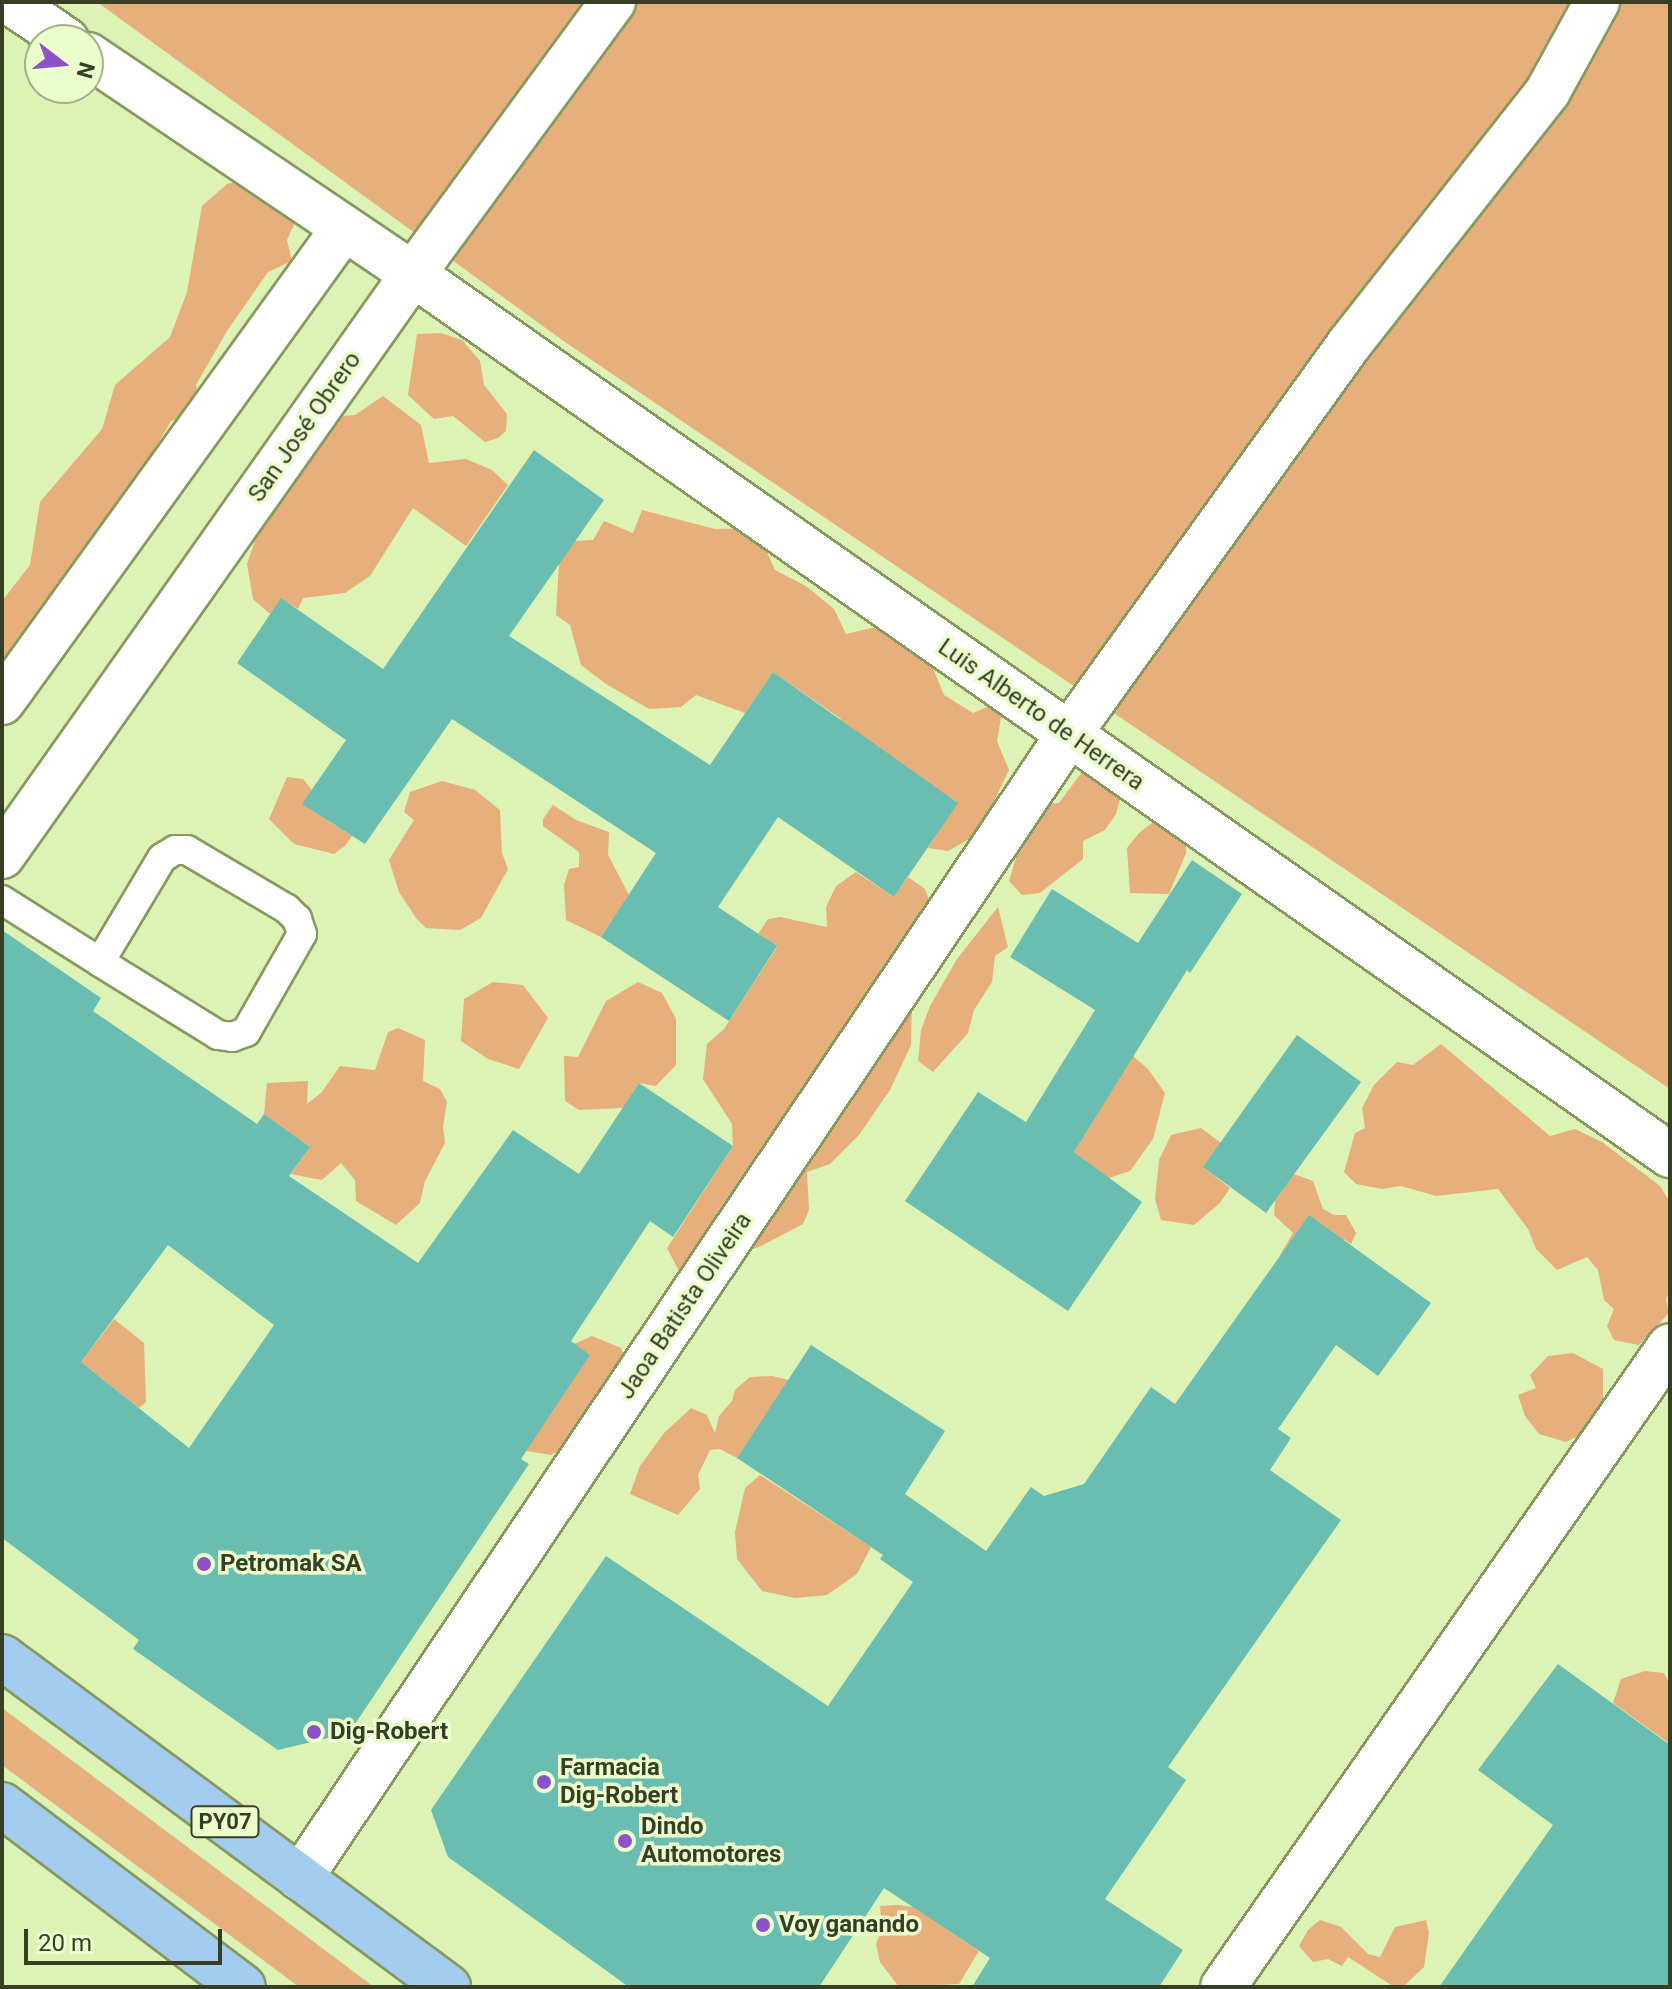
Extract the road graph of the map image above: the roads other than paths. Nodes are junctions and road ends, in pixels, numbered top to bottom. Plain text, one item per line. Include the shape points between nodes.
1 (10, 2) edge
2 (613, 2) edge
3 (1597, 2) edge
4 (42, 24) edge
5 (104, 66) edge
6 (344, 228) junction
7 (413, 274) junction
8 (2, 702) edge
9 (1069, 734) junction
10 (2, 856) edge
11 (2, 900) edge
12 (100, 962) junction
13 (1670, 1155) edge
14 (1670, 1346) edge
15 (2, 1657) edge
16 (2, 1805) edge
17 (300, 1878) junction
18 (243, 1987) edge
19 (448, 1987) edge
20 (1223, 1987) edge

1 - 4 street
2 - 7 street, San José Obrero
3 - 9 street, Jaoa Batista Oliveira via 1548,91 1350,343
5 - 6 street, Luis Alberto de Herrera
6 - 7 street, Luis Alberto de Herrera
6 - 8 street
7 - 9 street, Luis Alberto de Herrera
7 - 10 street, San José Obrero
9 - 13 street, Luis Alberto de Herrera
9 - 17 street, Jaoa Batista Oliveira
11 - 12 lane
12 - 12 lane via 218,1035 232,1037 246,1032 302,934 287,909 187,850 175,850 162,858
14 - 20 street
15 - 17 highway, PY07
16 - 18 highway
17 - 19 highway, PY07

